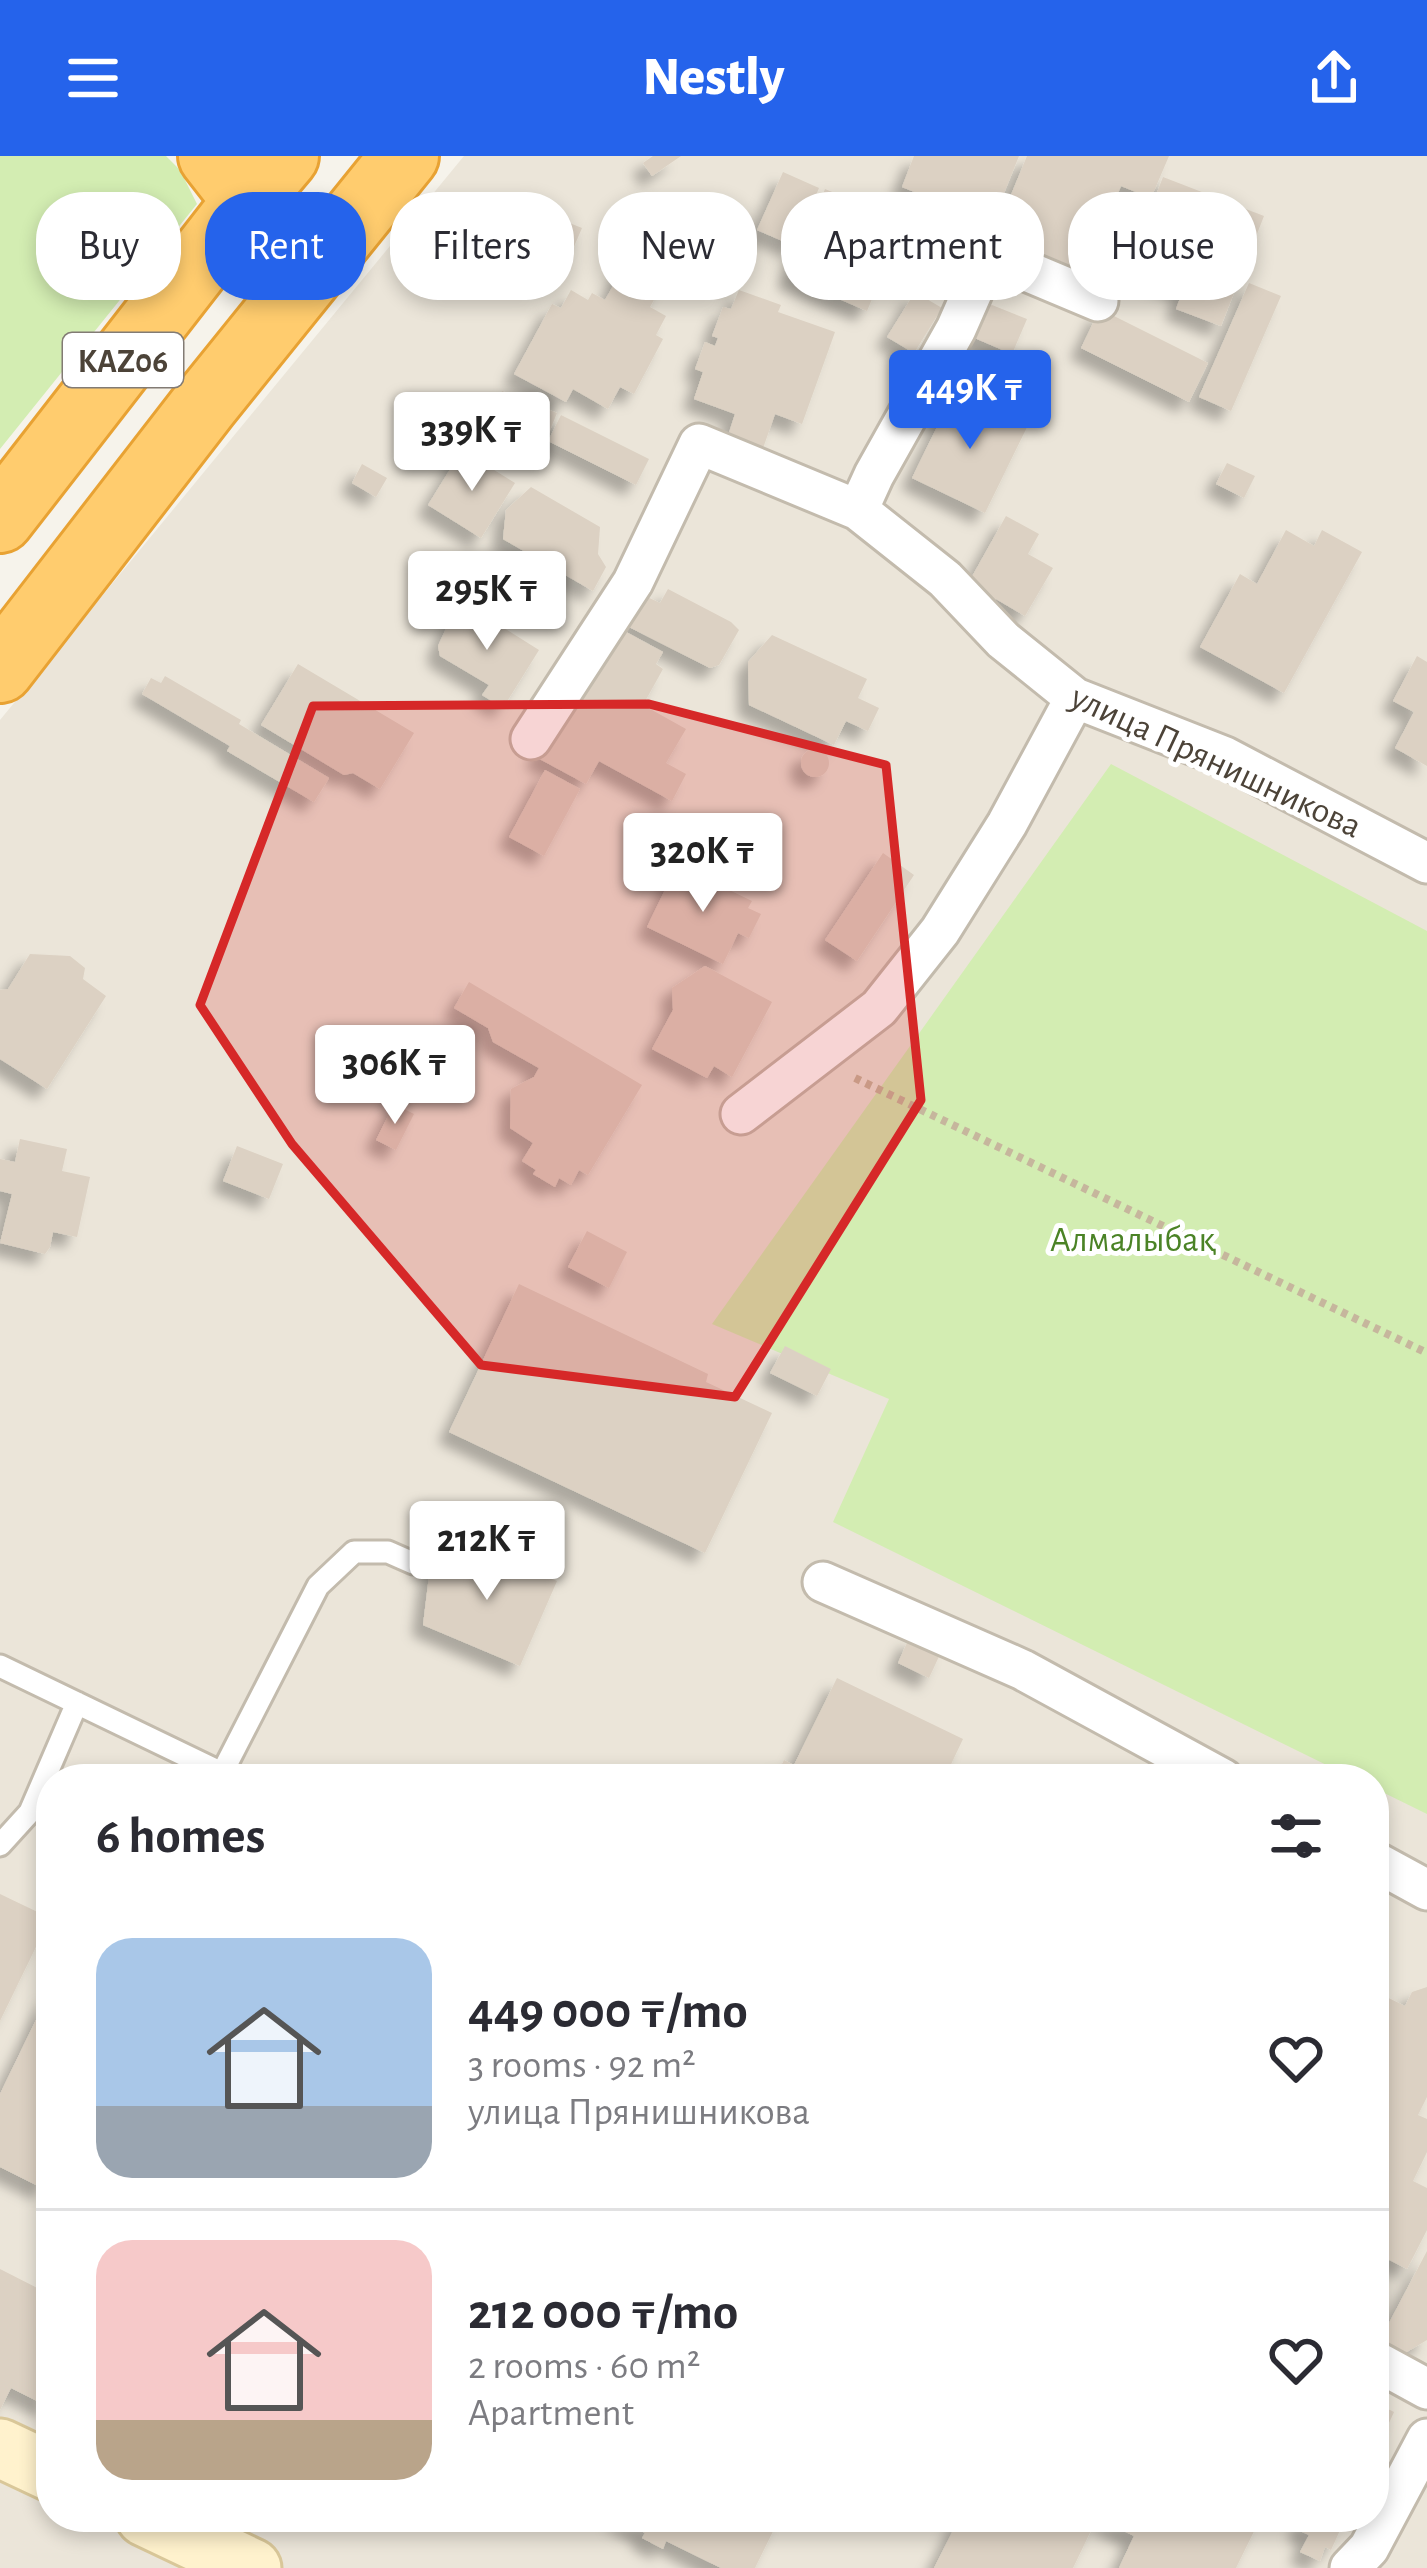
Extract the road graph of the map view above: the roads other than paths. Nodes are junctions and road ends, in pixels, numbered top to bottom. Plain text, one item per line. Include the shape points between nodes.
1 (405, 156) edge
2 (248, 171) edge
3 (1098, 301) dead end
4 (205, 404) junction
5 (858, 510) junction
6 (0, 519) edge
7 (0, 669) edge
8 (1075, 698) junction
9 (531, 739) dead end
10 (1427, 862) edge
11 (741, 1114) dead end
12 (413, 1563) dead end
13 (823, 1582) dead end
14 (0, 1666) edge
15 (77, 1703) junction
16 (51, 1764) edge
17 (203, 1764) edge
18 (234, 1764) edge
19 (1195, 1764) edge
20 (36, 1798) edge
21 (0, 1845) edge
22 (1389, 1869) edge
23 (1427, 1890) edge
24 (1389, 2368) edge
25 (1427, 2389) edge
26 (1427, 2439) edge
27 (0, 2448) edge
28 (36, 2465) edge
29 (1389, 2510) edge
30 (182, 2532) edge
31 (1378, 2532) edge
32 (224, 2549) edge
33 (1350, 2568) edge

1 - 4 highway, KАZ06
2 - 4 highway via 260,263 242,329
2 - 6 highway, KАZ06
3 - 5 street via 998,259 982,270
4 - 7 highway, KАZ06
5 - 8 street, улица Прянишникова
5 - 9 street, улица Прянишникова via 699,444 633,582
8 - 10 street, улица Прянишникова via 1226,757
8 - 11 street via 940,932 880,1008
12 - 18 lane via 388,1552 354,1552 318,1586
13 - 19 street via 1023,1670
14 - 15 lane
15 - 16 lane
15 - 17 lane
20 - 21 lane
22 - 23 street
24 - 25 street
26 - 29 street
27 - 28 main road
30 - 32 main road
31 - 33 street

